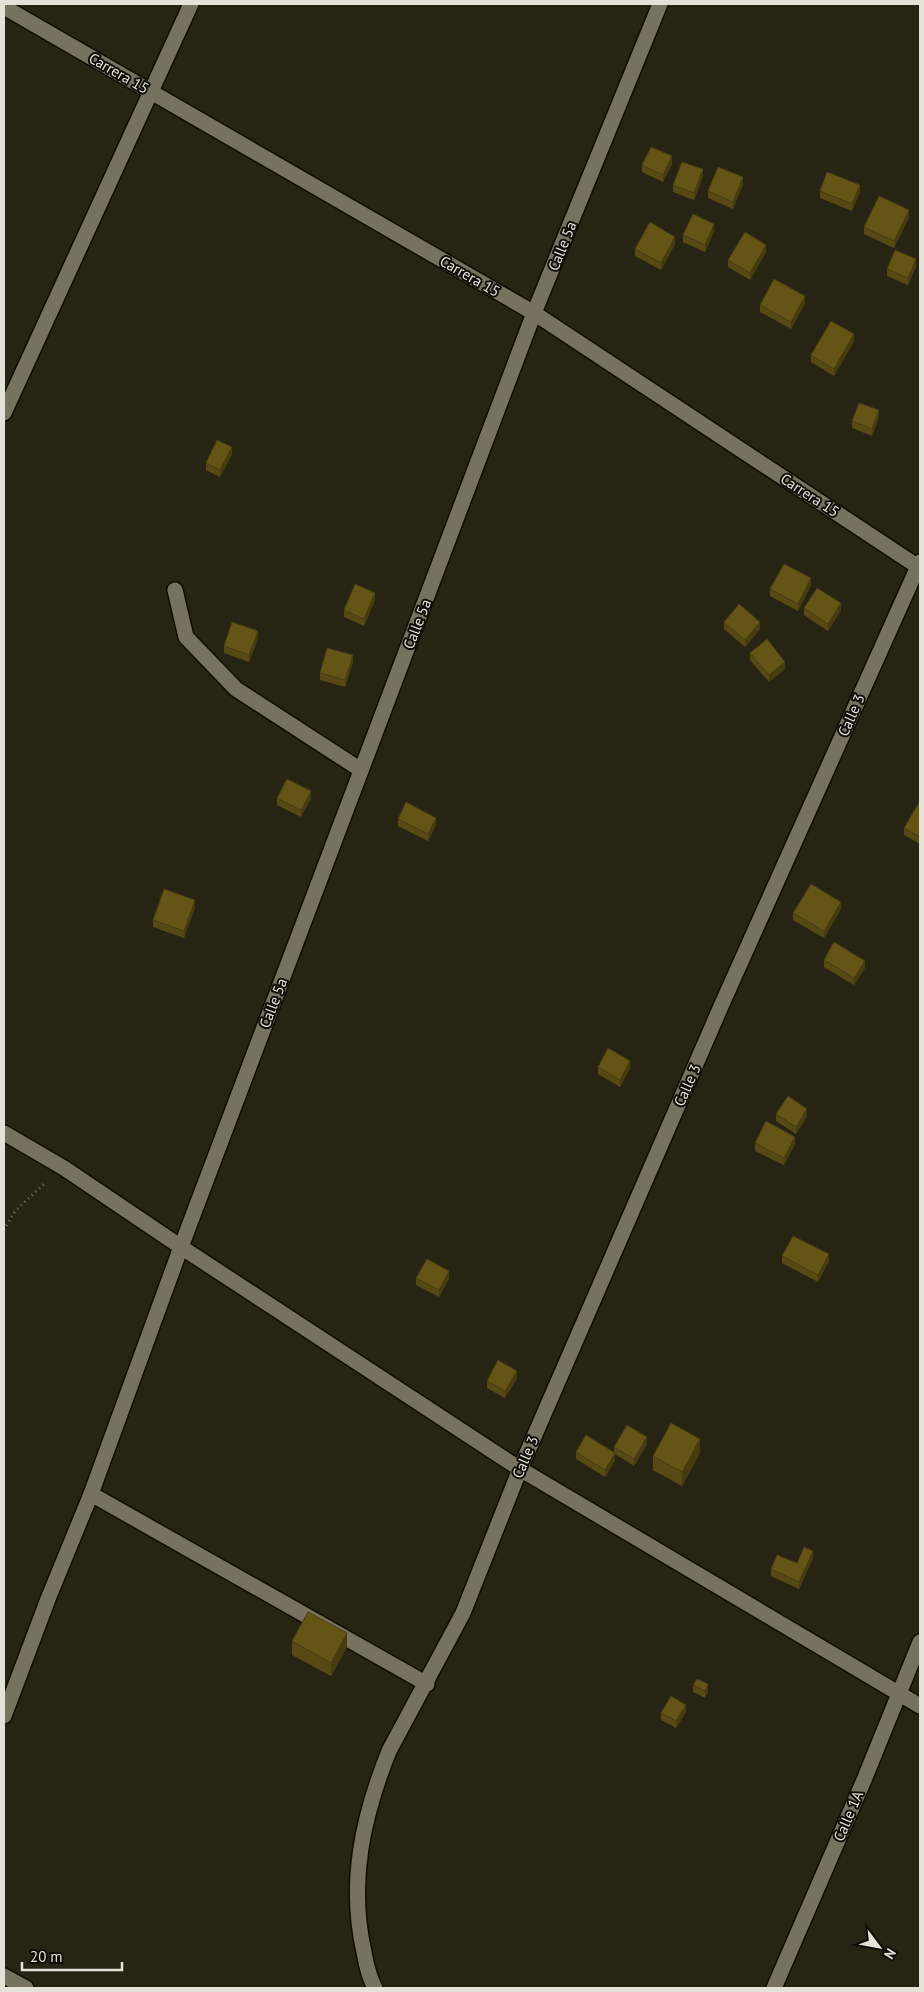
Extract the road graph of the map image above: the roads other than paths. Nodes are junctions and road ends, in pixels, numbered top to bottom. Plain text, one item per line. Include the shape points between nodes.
1 (191, 4) edge
2 (660, 4) edge
3 (4, 7) edge
4 (150, 91) junction
5 (534, 313) junction
6 (4, 413) edge
7 (919, 566) edge
8 (175, 590) dead end
9 (361, 770) junction
10 (4, 1133) edge
11 (181, 1247) junction
12 (520, 1469) junction
13 (91, 1494) junction
14 (920, 1642) edge
15 (427, 1684) junction
16 (899, 1694) junction
17 (920, 1706) edge
18 (4, 1716) edge
19 (4, 1976) edge
20 (26, 1988) edge
21 (375, 1988) edge
22 (774, 1988) edge

1 - 4 street
2 - 5 street, Calle 5a
3 - 4 street, Carrera 15
4 - 5 street, Carrera 15
4 - 6 street
5 - 7 street, Carrera 15
5 - 9 street, Calle 5a
7 - 12 street, Calle 3 via 722,1004
8 - 9 street via 186,636 236,688
9 - 11 street, Calle 5a
10 - 11 street via 64,1168
11 - 12 street
11 - 13 street, Calle 5a
12 - 15 street, Calle 3 via 463,1613
12 - 16 street
13 - 15 street
13 - 18 street, Calle 5a
14 - 16 street, Calle 1A
15 - 21 street, Calle 3 via 389,1751 361,1839 358,1924
16 - 17 street
16 - 22 street, Calle 1A
19 - 20 street

